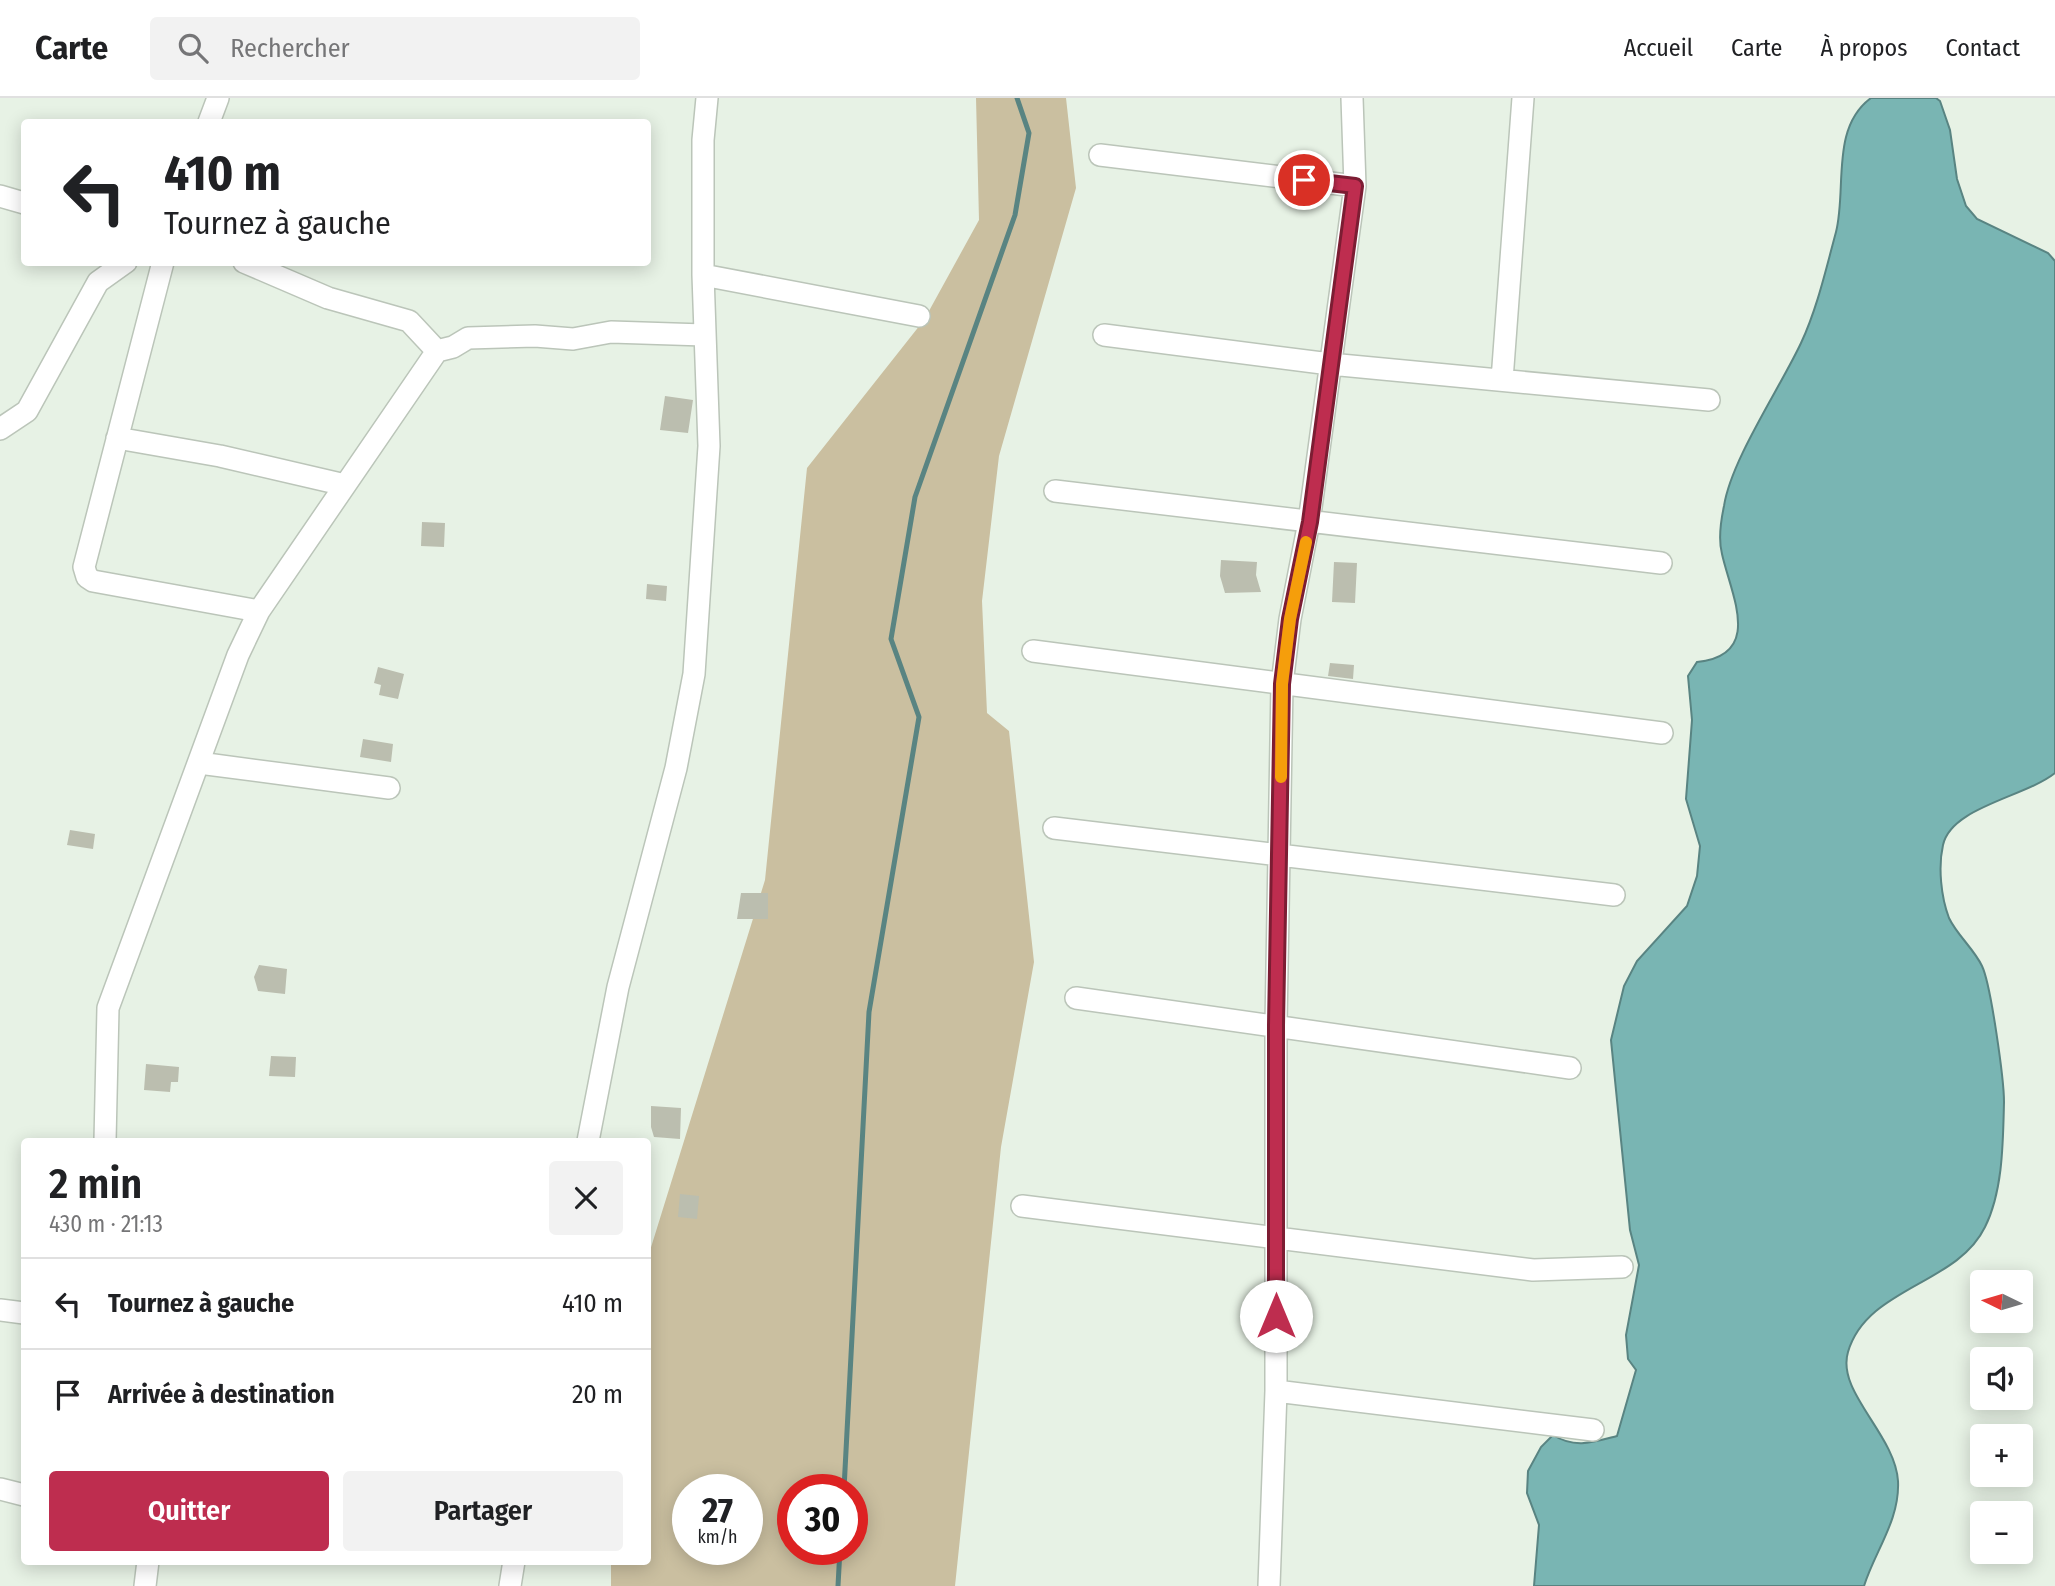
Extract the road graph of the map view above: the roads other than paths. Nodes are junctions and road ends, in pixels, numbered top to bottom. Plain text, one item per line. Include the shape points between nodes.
1 (218, 98) edge
2 (707, 98) edge
3 (1352, 98) edge
4 (1523, 98) edge
5 (210, 119) edge
6 (1100, 155) dead end
7 (1355, 186) junction
8 (0, 196) edge
9 (21, 202) edge
10 (121, 266) edge
11 (162, 266) edge
12 (253, 266) edge
13 (703, 275) junction
14 (919, 316) dead end
15 (704, 335) junction
16 (1104, 335) dead end
17 (438, 351) junction
18 (1330, 364) junction
19 (1502, 380) junction
20 (1709, 400) dead end
21 (0, 429) edge
22 (117, 438) junction
23 (345, 485) junction
24 (1055, 491) dead end
25 (1310, 522) junction
26 (1661, 563) dead end
27 (259, 611) junction
28 (1033, 651) dead end
29 (1282, 684) junction
30 (1662, 733) dead end
31 (199, 763) junction
32 (389, 788) dead end
33 (1054, 828) dead end
34 (1280, 855) junction
35 (1614, 895) dead end
36 (1076, 998) dead end
37 (1276, 1025) junction
38 (1570, 1068) dead end
39 (105, 1138) edge
40 (589, 1138) edge
41 (1022, 1206) dead end
42 (1276, 1240) junction
43 (1622, 1266) dead end
44 (0, 1310) edge
45 (21, 1313) edge
46 (1276, 1391) junction
47 (1593, 1430) dead end
48 (0, 1489) edge
49 (21, 1494) edge
50 (148, 1565) edge
51 (513, 1565) edge
52 (145, 1586) edge
53 (510, 1586) edge
54 (1269, 1586) edge

1 - 5 street
2 - 13 street via 702,140
3 - 7 street
4 - 19 street
6 - 7 street
7 - 18 street
8 - 9 street
10 - 21 street via 99,282 27,411
11 - 22 street
12 - 17 street via 328,298 409,321
13 - 14 street
13 - 15 street
15 - 17 street via 611,332 573,340 468,338
15 - 40 street via 709,446 694,674 676,768 618,987
16 - 18 street
17 - 23 street
18 - 19 street
18 - 25 street
19 - 20 street
22 - 23 street
22 - 27 street via 84,567 87,577
23 - 27 street
24 - 25 street
25 - 26 street
25 - 29 street
27 - 31 street
28 - 29 street
29 - 30 street
29 - 34 street
31 - 32 street
31 - 39 street via 108,1008
33 - 34 street
34 - 35 street
34 - 37 street
36 - 37 street
37 - 38 street
37 - 42 street
41 - 42 street
42 - 43 street via 1533,1270
42 - 46 street
44 - 45 street
46 - 47 street
46 - 54 street
48 - 49 street
50 - 52 street
51 - 53 street

